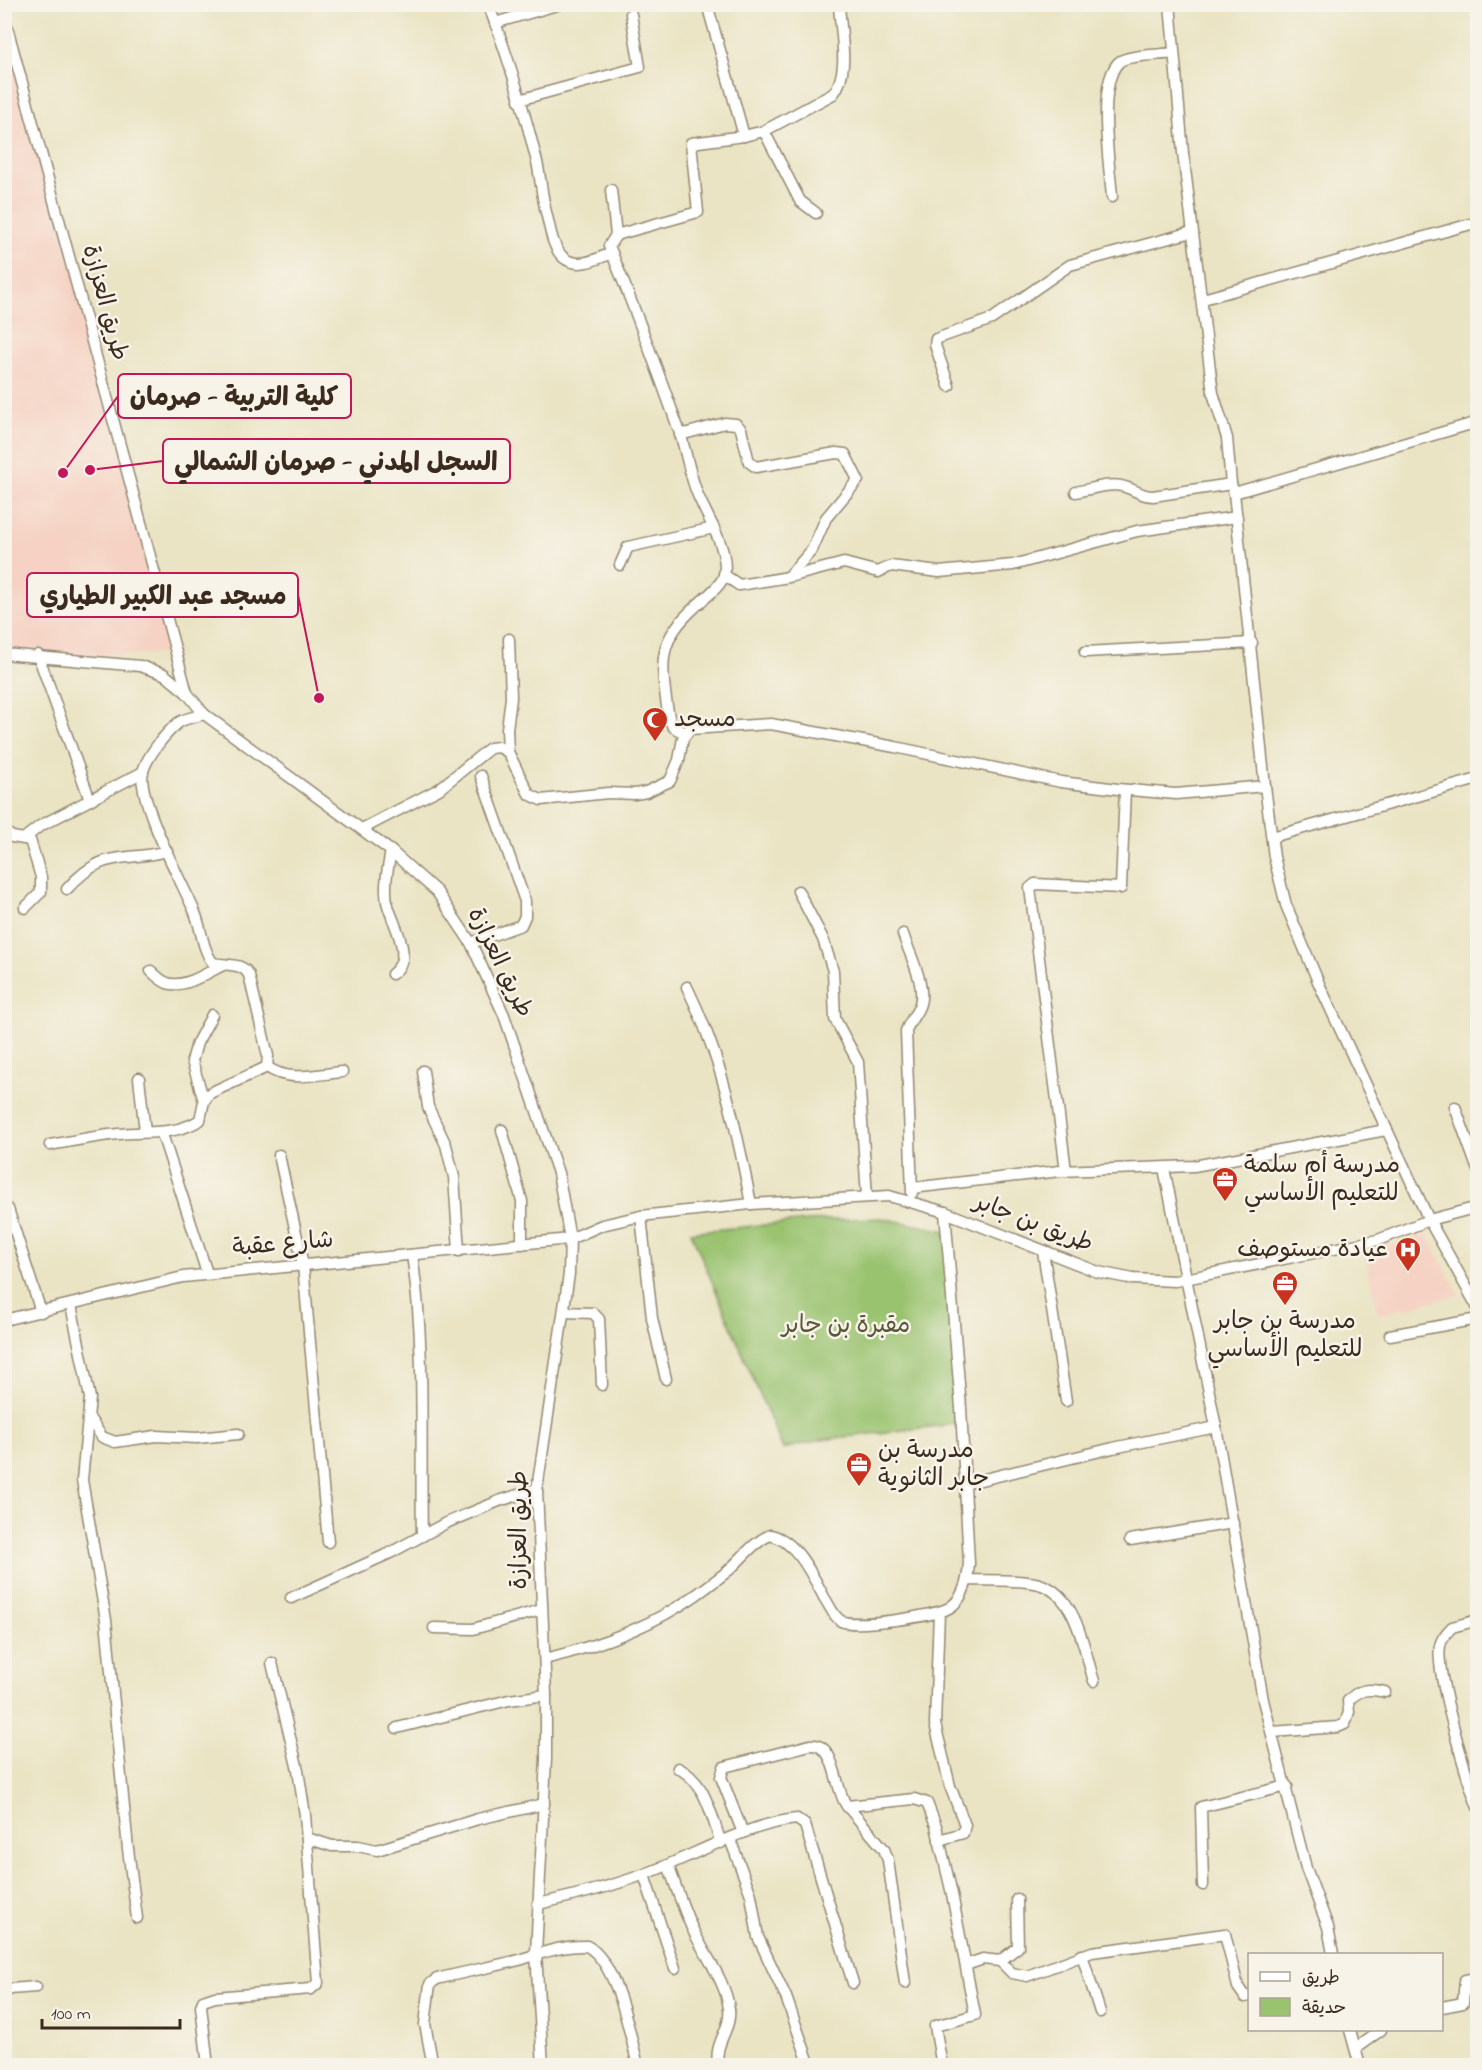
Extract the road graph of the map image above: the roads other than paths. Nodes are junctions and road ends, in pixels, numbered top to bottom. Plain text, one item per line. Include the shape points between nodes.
1 (488, 4) edge
2 (560, 4) edge
3 (707, 4) edge
4 (838, 4) edge
5 (1170, 4) edge
6 (632, 14) dead end
7 (4, 16) edge
8 (495, 23) junction
9 (1173, 53) junction
10 (519, 100) junction
11 (764, 131) junction
12 (744, 136) junction
13 (611, 190) dead end
14 (1112, 197) dead end
15 (816, 213) dead end
16 (1478, 222) edge
17 (1192, 232) junction
18 (616, 235) junction
19 (612, 253) junction
20 (1203, 299) junction
21 (949, 386) dead end
22 (1478, 422) edge
23 (680, 435) junction
24 (1232, 488) junction
25 (1076, 492) dead end
26 (1237, 517) junction
27 (714, 528) junction
28 (620, 565) dead end
29 (724, 575) junction
30 (789, 577) junction
31 (509, 639) dead end
32 (1252, 643) junction
33 (1085, 652) dead end
34 (4, 654) edge
35 (38, 655) junction
36 (188, 693) junction
37 (204, 714) junction
38 (686, 732) junction
39 (508, 752) junction
40 (143, 772) junction
41 (481, 776) dead end
42 (1478, 779) edge
43 (1265, 786) junction
44 (1125, 790) junction
45 (90, 800) junction
46 (362, 830) junction
47 (4, 831) edge
48 (26, 837) junction
49 (1272, 837) junction
50 (167, 851) junction
51 (391, 851) junction
52 (67, 889) dead end
53 (798, 891) dead end
54 (25, 908) dead end
55 (903, 934) dead end
56 (471, 943) junction
57 (223, 965) junction
58 (151, 971) dead end
59 (392, 974) dead end
60 (687, 987) dead end
61 (212, 1015) dead end
62 (267, 1067) junction
63 (423, 1071) dead end
64 (342, 1072) dead end
65 (139, 1078) dead end
66 (204, 1101) junction
67 (1455, 1107) dead end
68 (502, 1130) dead end
69 (1386, 1130) junction
70 (145, 1132) junction
71 (162, 1134) junction
72 (50, 1145) dead end
73 (279, 1155) dead end
74 (1164, 1168) junction
75 (1478, 1170) edge
76 (1066, 1171) junction
77 (912, 1188) junction
78 (867, 1196) junction
79 (913, 1202) junction
80 (751, 1204) junction
81 (1478, 1207) edge
82 (8, 1209) dead end
83 (945, 1212) junction
84 (641, 1216) junction
85 (1429, 1220) junction
86 (570, 1239) junction
87 (522, 1244) junction
88 (459, 1251) junction
89 (1043, 1251) junction
90 (412, 1255) junction
91 (303, 1265) junction
92 (207, 1273) junction
93 (1187, 1281) junction
94 (71, 1305) junction
95 (1478, 1308) edge
96 (41, 1312) junction
97 (564, 1312) junction
98 (1478, 1319) edge
99 (4, 1320) edge
100 (1390, 1335) dead end
101 (666, 1379) dead end
102 (602, 1385) dead end
103 (1066, 1401) dead end
104 (90, 1419) junction
105 (1216, 1427) junction
106 (238, 1434) dead end
107 (964, 1484) junction
108 (537, 1489) junction
109 (1233, 1523) junction
110 (422, 1536) junction
111 (1130, 1540) dead end
112 (328, 1542) dead end
113 (968, 1580) junction
114 (291, 1598) dead end
115 (541, 1610) junction
116 (939, 1612) junction
117 (1478, 1620) edge
118 (434, 1628) dead end
119 (545, 1659) junction
120 (272, 1663) dead end
121 (1094, 1681) dead end
122 (1385, 1692) dead end
123 (546, 1695) junction
124 (397, 1728) dead end
125 (1272, 1732) junction
126 (678, 1768) dead end
127 (1287, 1786) junction
128 (544, 1804) junction
129 (847, 1806) junction
130 (1478, 1807) edge
131 (742, 1833) junction
132 (307, 1838) junction
133 (939, 1840) junction
134 (726, 1841) junction
135 (668, 1865) junction
136 (644, 1875) junction
137 (1203, 1885) dead end
138 (1017, 1899) dead end
139 (538, 1904) junction
140 (137, 1918) dead end
141 (536, 1953) junction
142 (1333, 1953) edge
143 (1082, 1955) junction
144 (1000, 1961) junction
145 (966, 1965) junction
146 (675, 1968) dead end
147 (1478, 1977) edge
148 (853, 1983) dead end
149 (905, 1983) dead end
150 (36, 1987) dead end
151 (4, 1994) edge
152 (1248, 1996) edge
153 (1443, 2007) edge
154 (1100, 2012) dead end
155 (1350, 2031) edge
156 (1380, 2031) edge
157 (1356, 2048) junction
158 (208, 2066) edge
159 (432, 2066) edge
160 (543, 2066) edge
161 (638, 2066) edge
162 (719, 2066) edge
163 (810, 2066) edge
164 (942, 2066) edge
165 (1360, 2066) edge

1 - 8 street
2 - 8 street
3 - 12 street
4 - 11 street via 843,70 840,86 833,94
5 - 9 street
6 - 10 street via 640,67
7 - 36 street, طريق العزازة
8 - 10 street
9 - 14 street via 1124,58 1115,67 1104,110
9 - 17 street
10 - 19 street via 539,170 540,193 562,257 572,263 588,262
11 - 12 street
11 - 15 street via 800,201
12 - 18 street via 691,143 698,212
13 - 18 street
16 - 20 street
17 - 20 street
17 - 21 street via 1071,265 992,319 936,339
18 - 19 street via 609,246
19 - 23 street
20 - 24 street via 1213,393 1227,438
22 - 24 street
23 - 27 street via 696,492
23 - 30 street via 725,423 736,424 741,429 748,462 756,467 845,454 858,480 826,518 812,550
24 - 25 street via 1153,496 1112,485
24 - 26 street
26 - 30 street via 1137,531 1013,565 939,572 891,566 878,572 844,563
26 - 32 street
27 - 28 street via 628,547
27 - 29 street
29 - 30 street via 739,585
29 - 38 street via 688,612 664,647 663,676 670,723 676,730
31 - 39 street
32 - 33 street
32 - 43 street
34 - 35 street
35 - 36 street via 147,667 164,674
35 - 45 street
36 - 37 street, طريق العزازة
37 - 40 street via 180,722 160,742
37 - 46 street, طريق العزازة
38 - 39 street via 670,781 634,794 541,800 529,794
38 - 44 street via 771,724 1061,782
39 - 46 street via 499,747 483,752 440,789
40 - 45 street
40 - 50 street via 144,794
41 - 56 street via 525,901 525,916 520,925
42 - 49 street
43 - 44 street via 1176,794
43 - 49 street
44 - 76 street via 1121,888 1035,884 1030,888
45 - 48 street
46 - 51 street, طريق العزازة
47 - 48 street via 12,837
48 - 54 street via 41,877 41,892
49 - 69 street via 1286,905
50 - 52 street via 103,861 85,869
50 - 57 street via 201,923 207,956 213,963
51 - 56 street, طريق العزازة via 437,892
51 - 59 street via 387,902 403,958
53 - 78 street via 823,939 833,971 835,1019 858,1062
55 - 77 street via 921,995 919,1008 906,1030
56 - 86 street, طريق العزازة via 504,1015 558,1173
57 - 58 street via 179,983 167,983
57 - 62 street via 236,965 249,975 268,1056
60 - 80 street via 719,1059
61 - 66 street via 192,1061
62 - 64 street via 279,1075 295,1077
62 - 66 street via 216,1090
63 - 88 street via 428,1107 446,1145 454,1178
65 - 70 street
66 - 71 street via 200,1120
67 - 75 street
68 - 87 street via 522,1202
69 - 74 street via 1224,1162
69 - 85 street
70 - 71 street
70 - 72 street
71 - 92 street
73 - 91 street
74 - 76 street
74 - 93 street
76 - 77 street
77 - 79 street
78 - 79 street, طريق بن جابر
78 - 80 street, طريق بن جابر
79 - 83 street, طريق بن جابر
80 - 84 street, طريق بن جابر
81 - 85 street, طريق بن جابر
82 - 96 street
83 - 89 street, طريق بن جابر
83 - 107 street
84 - 86 street, طريق بن جابر via 602,1225
84 - 101 street via 652,1318
85 - 93 street, طريق بن جابر via 1378,1240
85 - 95 street
86 - 87 street, شارع عقبة
86 - 97 street, طريق العزازة
87 - 88 street, شارع عقبة
88 - 90 street, شارع عقبة
89 - 93 street, طريق بن جابر via 1114,1276
89 - 103 street
90 - 91 street, شارع عقبة
90 - 110 street via 421,1347
91 - 92 street, شارع عقبة
91 - 112 street
92 - 94 street, شارع عقبة
93 - 105 street
94 - 96 street, شارع عقبة
94 - 104 street via 90,1398
96 - 99 street, شارع عقبة
97 - 102 street via 593,1313 599,1319
97 - 108 street, طريق العزازة
98 - 100 street
104 - 106 street via 102,1437 115,1442 156,1436
104 - 140 street via 82,1480 106,1620
105 - 107 street
105 - 109 street
107 - 113 street
108 - 110 street via 489,1505
108 - 115 street, طريق العزازة
109 - 111 street
109 - 125 street
110 - 114 street
113 - 116 street via 951,1607
113 - 121 street via 1041,1584 1060,1596 1076,1624
115 - 118 street via 473,1629
115 - 119 street, طريق العزازة
116 - 119 street via 854,1624 841,1621 788,1543 770,1535 693,1597 645,1624 608,1641
116 - 133 street via 935,1724 950,1786 965,1825 963,1833
117 - 130 street via 1452,1627 1440,1644 1439,1656 1445,1692
119 - 123 street, طريق العزازة
120 - 132 street via 298,1770
122 - 125 street via 1363,1690 1355,1694 1348,1701 1345,1724 1338,1727
123 - 124 street via 508,1700
123 - 128 street, طريق العزازة
125 - 127 street
126 - 134 street via 691,1774 699,1784
127 - 137 street via 1201,1807
127 - 142 street via 1306,1869 1328,1927
128 - 132 street via 478,1819 377,1850 332,1846
128 - 139 street, طريق العزازة
129 - 131 street via 826,1749 818,1744 729,1765 724,1767 721,1777
129 - 133 street via 923,1800
129 - 149 street via 884,1849 888,1860
131 - 134 street
131 - 148 street via 791,1820 805,1824
132 - 158 street via 318,1983 310,1989 203,2001
133 - 145 street
134 - 135 street
134 - 163 street via 751,1895 758,1937 786,1997
135 - 136 street
135 - 162 street via 691,1927 729,2008 729,2024 716,2054
136 - 139 street
136 - 146 street
138 - 144 street via 1018,1947
139 - 141 street, طريق العزازة
141 - 159 street via 430,1984 425,2024
141 - 160 street, طريق العزازة
141 - 161 street via 577,1946 595,1950 614,1985
143 - 144 street via 1027,1976 1012,1973
143 - 152 street via 1225,1934 1238,1987
143 - 154 street
144 - 145 street via 984,1959
145 - 164 street via 975,2015 935,2026
147 - 153 street via 1465,1980 1463,2003
150 - 151 street via 10,1989
155 - 157 street
156 - 157 street
157 - 165 street

